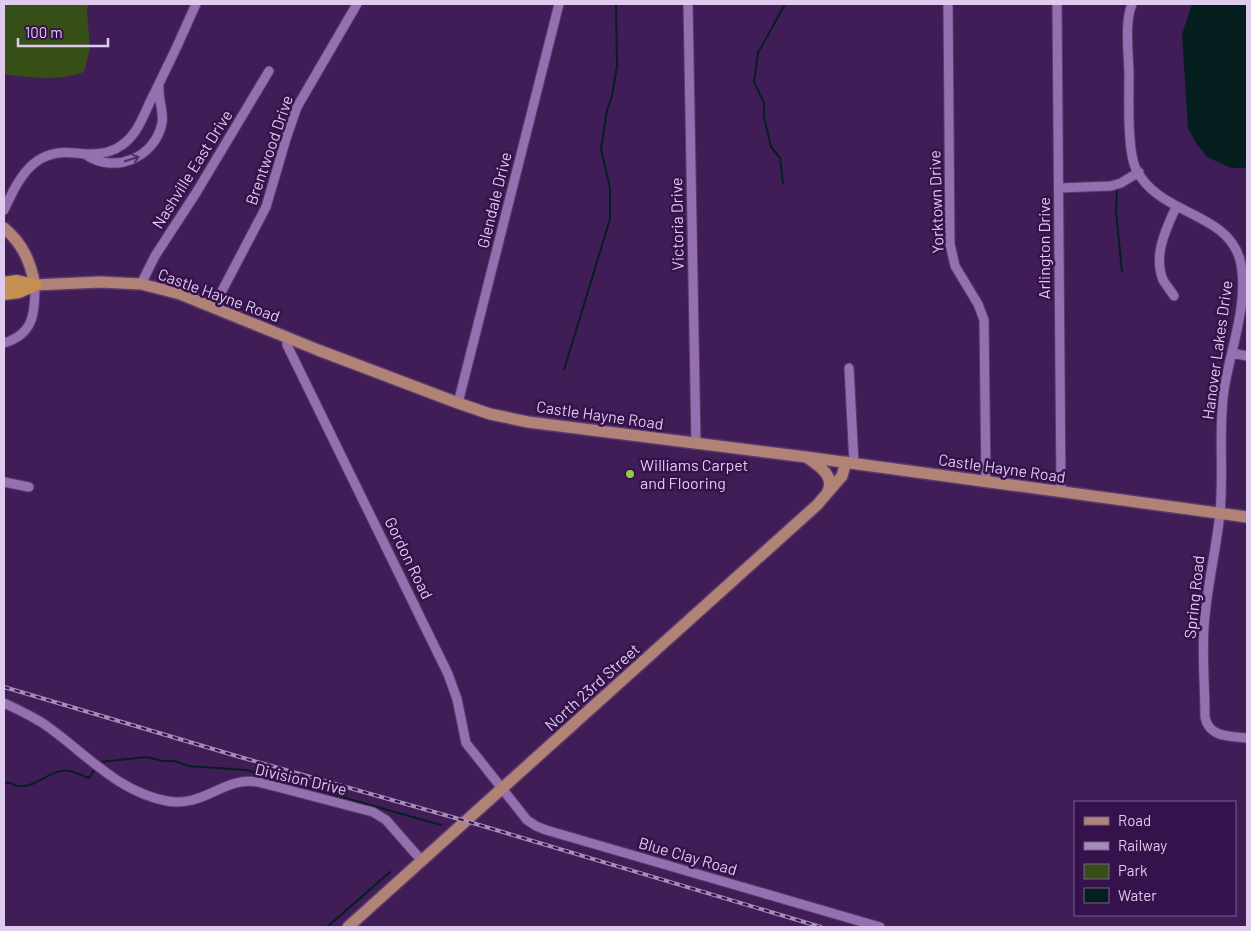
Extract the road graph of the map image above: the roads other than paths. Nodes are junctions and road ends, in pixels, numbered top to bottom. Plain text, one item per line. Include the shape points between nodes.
1 (196, 4) edge
2 (357, 4) edge
3 (559, 4) edge
4 (688, 4) edge
5 (948, 4) edge
6 (1057, 4) edge
7 (1132, 4) edge
8 (269, 71) dead end
9 (159, 86) junction
10 (86, 155) junction
11 (1139, 172) junction
12 (1059, 188) junction
13 (1176, 207) junction
14 (4, 210) edge
15 (4, 228) edge
16 (1243, 257) edge
17 (4, 283) edge
18 (141, 284) junction
19 (35, 285) junction
20 (4, 294) edge
21 (1174, 296) dead end
22 (213, 308) junction
23 (287, 337) junction
24 (4, 343) edge
25 (1232, 353) junction
26 (1247, 356) edge
27 (849, 368) dead end
28 (458, 403) junction
29 (696, 444) junction
30 (806, 457) junction
31 (850, 463) junction
32 (4, 482) edge
33 (986, 482) junction
34 (29, 487) dead end
35 (1061, 492) junction
36 (826, 496) junction
37 (1220, 513) junction
38 (1247, 517) edge
39 (4, 704) edge
40 (1247, 738) edge
41 (502, 789) junction
42 (422, 861) junction
43 (348, 927) edge
44 (880, 927) edge

1 - 9 street
2 - 22 street, Brentwood Drive via 297,108 266,207
3 - 28 street, Glendale Drive
4 - 29 street, Victoria Drive
5 - 33 street, Yorktown Drive via 950,244 955,266 984,320
6 - 12 street, Arlington Drive
7 - 11 street, Hanover Lakes Drive via 1128,29 1129,97 1132,153
8 - 18 street, Nashville East Drive
9 - 10 street via 139,128 128,140 113,150
10 -> 9 street via 111,164 136,158 151,148 162,124
10 - 14 street via 58,153 30,166 22,174
11 - 12 street via 1111,186
11 - 13 street, Hanover Lakes Drive via 1158,196
12 - 35 street, Arlington Drive
13 - 16 street, Hanover Lakes Drive via 1200,217 1228,237
13 - 21 street via 1164,232 1160,254 1160,269
15 - 19 main road via 27,255
16 - 25 street, Hanover Lakes Drive via 1241,302
17 - 19 highway via 17,281
18 - 19 main road, Castle Hayne Road
18 - 22 main road, Castle Hayne Road via 180,294
19 - 20 highway
19 - 24 street via 32,320 24,333
22 - 23 main road, Castle Hayne Road
23 - 28 main road, Castle Hayne Road
23 - 41 street, Gordon Road via 287,345 448,674 466,743
25 - 26 street
25 - 37 street, Hanover Lakes Drive via 1221,425
27 - 31 street
28 - 29 main road, Castle Hayne Road via 528,422
29 - 30 main road, Castle Hayne Road
30 - 31 main road, Castle Hayne Road
30 - 36 main road via 829,477 830,489
31 - 33 main road, Castle Hayne Road
31 - 36 main road, North 23rd Street
32 - 34 street
33 - 35 main road, Castle Hayne Road
35 - 37 main road, Castle Hayne Road
36 - 41 main road, North 23rd Street
37 - 38 main road, Castle Hayne Road
37 - 40 street, Spring Road via 1204,628 1205,717 1211,730
39 - 42 street, Division Drive via 42,723 99,767 145,795 172,802 188,802 234,783 258,782 373,812 386,820
41 - 42 main road, North 23rd Street
41 - 44 street, Blue Clay Road via 527,820 546,830
42 - 43 main road, North 23rd Street

